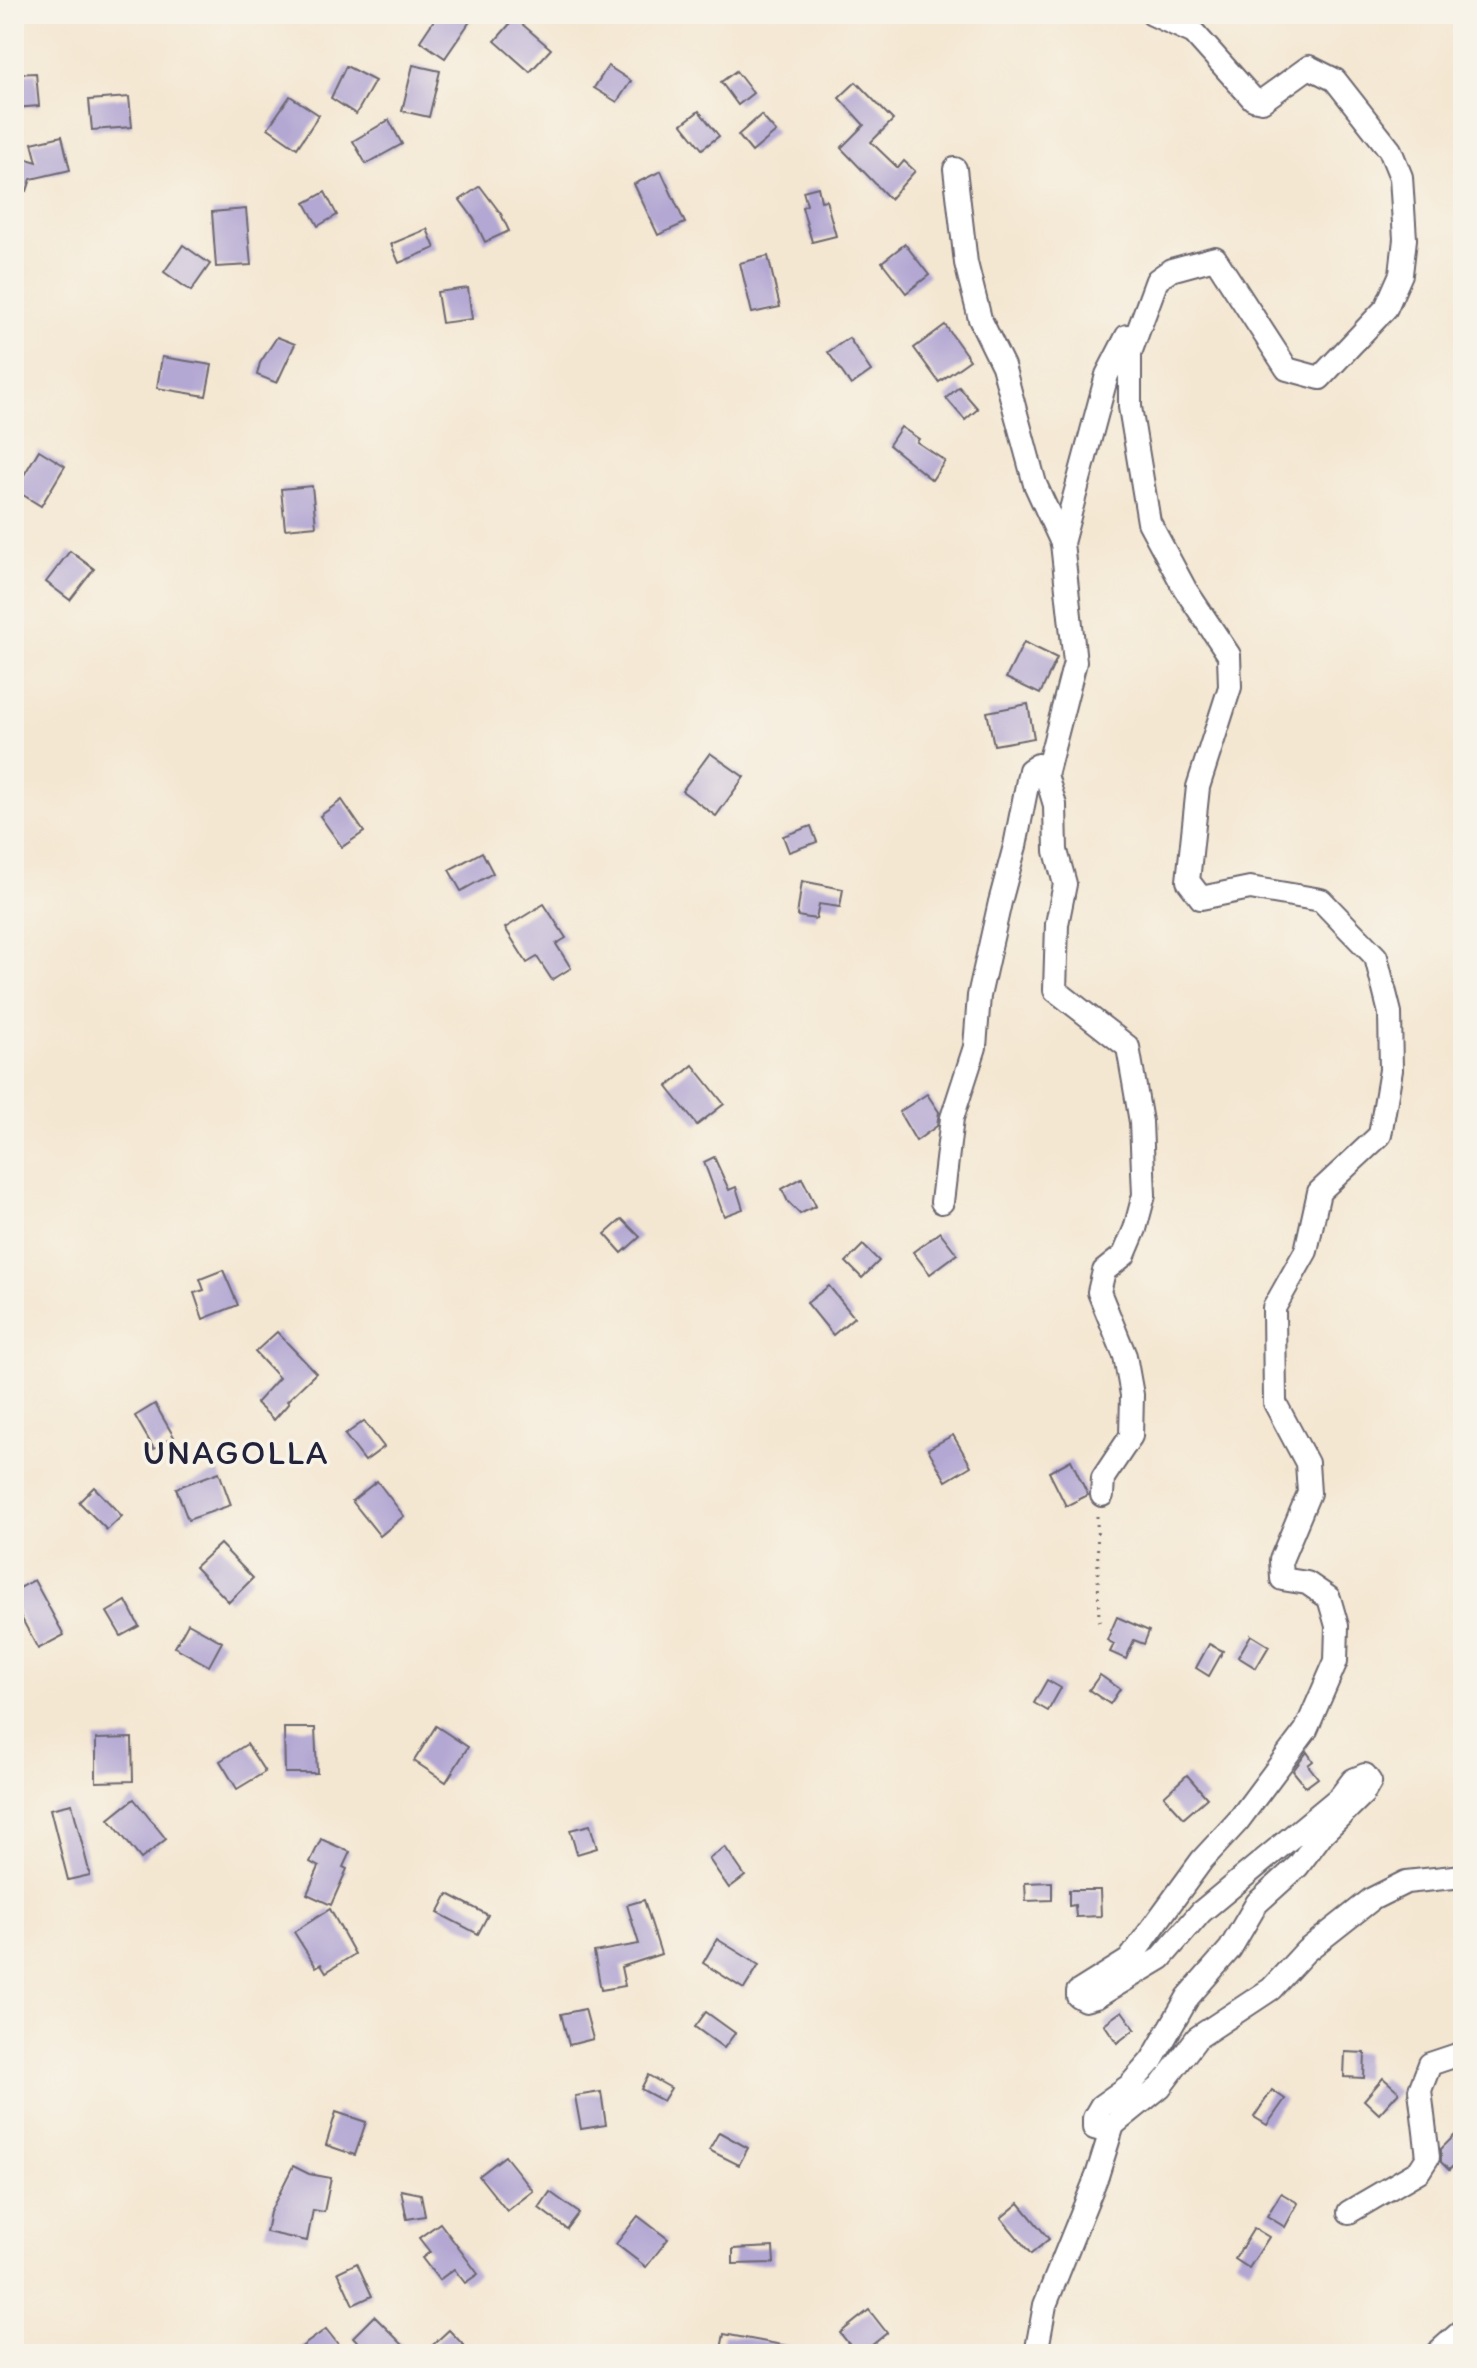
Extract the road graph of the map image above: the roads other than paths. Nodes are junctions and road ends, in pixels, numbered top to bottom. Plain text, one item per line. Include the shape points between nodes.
1 (1152, 14) edge
2 (955, 169) dead end
3 (1146, 315) junction
4 (1062, 543) junction
5 (1046, 775) junction
6 (942, 1202) dead end
7 (1102, 1495) road end
8 (1463, 1876) edge
9 (1463, 2053) edge
10 (1113, 2125) junction
11 (1349, 2212) dead end
12 (1463, 2330) edge
13 (1036, 2354) edge
14 (1436, 2354) edge

1 - 3 street via 1194,33 1253,99 1262,101 1309,67 1335,80 1390,150 1401,177 1405,239 1401,274 1386,308 1320,378 1287,369 1215,258 1171,270 1157,280
2 - 4 street via 966,263 980,319 1003,366 1035,484
3 - 4 street via 1132,326 1107,375
3 - 10 street via 1130,353 1130,407 1149,522 1229,655 1230,687 1198,787 1188,881 1201,898 1250,888 1321,900 1376,957 1390,1013 1391,1070 1380,1135 1319,1192 1306,1251 1274,1308 1275,1403 1307,1463 1309,1493 1281,1560 1282,1579 1307,1583 1329,1598 1337,1626 1336,1661 1306,1730 1238,1821 1202,1860 1129,1960 1085,1985 1078,1996 1096,1997 1161,1958 1201,1912 1340,1797 1353,1780 1365,1775 1370,1782 1298,1866 1257,1903 1230,1949 1188,1997 1152,2060 1101,2106 1094,2128
4 - 5 street via 1075,662
5 - 6 street via 1038,765 1030,770 979,996 975,1047 952,1118
5 - 7 street via 1065,884 1057,924 1055,990 1128,1047 1141,1122 1144,1195 1124,1255 1104,1271 1099,1292 1125,1356 1132,1395 1131,1436 1103,1478
8 - 10 street via 1406,1882 1372,1899 1306,1951 1271,1989 1197,2038 1160,2087
9 - 11 street via 1430,2064 1420,2090 1428,2157 1419,2171
10 - 13 street via 1045,2305
12 - 14 street

